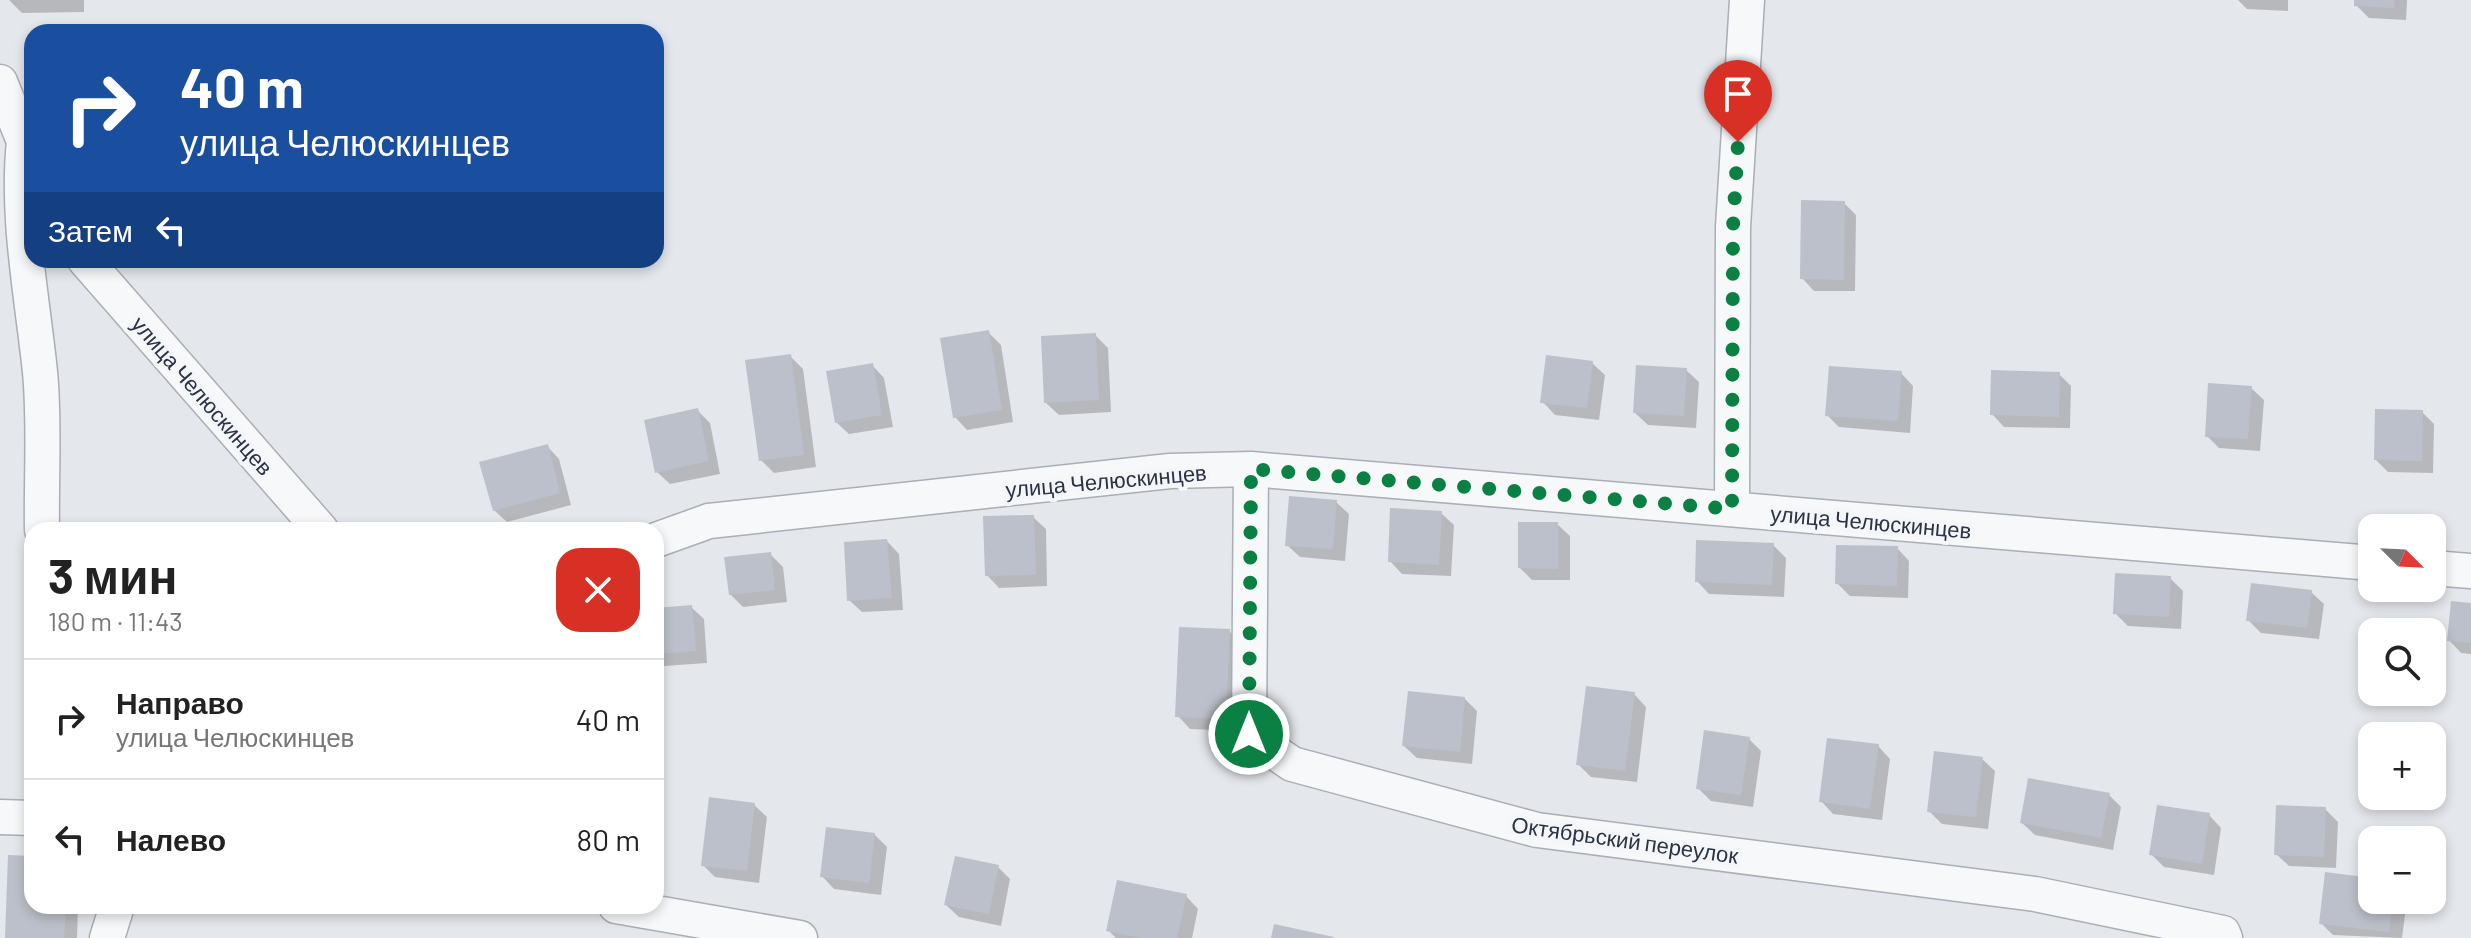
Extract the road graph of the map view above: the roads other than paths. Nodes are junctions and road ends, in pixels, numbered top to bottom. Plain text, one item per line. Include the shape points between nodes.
1 (1747, 0) edge
2 (0, 82) edge
3 (24, 141) edge
4 (24, 158) edge
5 (24, 229) edge
6 (26, 268) edge
7 (92, 268) edge
8 (1251, 469) junction
9 (1732, 509) junction
10 (42, 522) edge
11 (314, 522) edge
12 (664, 537) edge
13 (2358, 562) edge
14 (2446, 569) edge
15 (2471, 571) edge
16 (0, 817) edge
17 (24, 818) edge
18 (114, 914) edge
19 (662, 914) edge
20 (107, 938) edge
21 (800, 938) edge
22 (2225, 938) edge

1 - 9 street via 1733,227
2 - 3 street
4 - 5 street
6 - 10 street via 40,375
7 - 11 street, улица Челюскинцев
8 - 9 street, улица Челюскинцев
8 - 12 street, улица Челюскинцев via 1170,471 709,521
8 - 22 street, Октябрьский переулок via 1249,734 1292,764 1537,830 2035,894 2223,933
9 - 13 street, улица Челюскинцев
14 - 15 street
16 - 17 street
18 - 20 street
19 - 21 street

